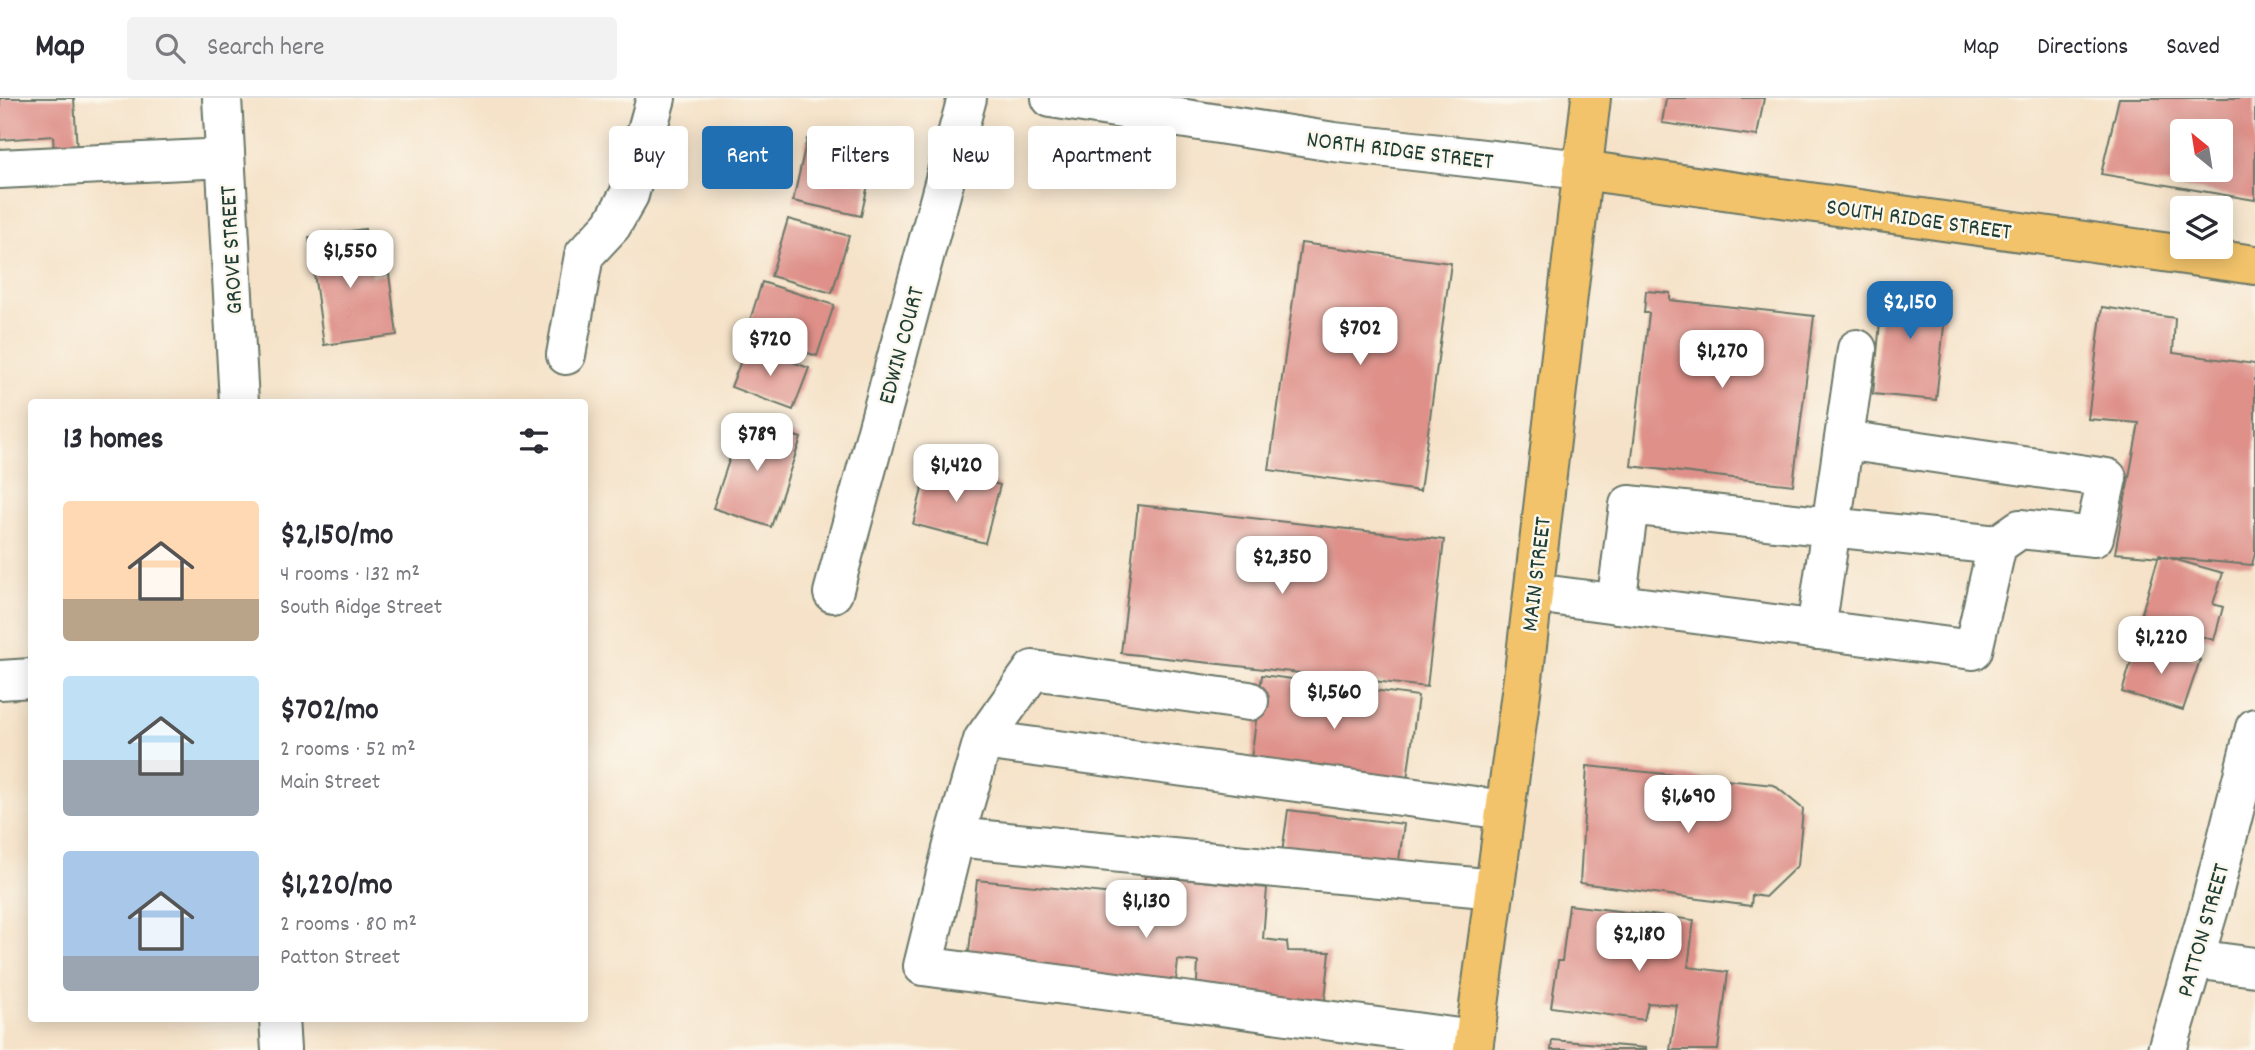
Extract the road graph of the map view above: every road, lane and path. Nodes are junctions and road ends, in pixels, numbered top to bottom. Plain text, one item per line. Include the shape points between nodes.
1 (222, 98) edge
2 (656, 98) edge
3 (967, 98) edge
4 (1051, 98) edge
5 (1591, 98) edge
6 (225, 158) junction
7 (0, 169) edge
8 (1583, 170) junction
9 (2255, 265) edge
10 (1857, 349) dead end
11 (566, 355) dead end
12 (239, 399) edge
13 (1844, 440) junction
14 (1831, 527) junction
15 (1997, 545) junction
16 (834, 593) dead end
17 (1534, 593) junction
18 (1616, 604) junction
19 (1816, 630) junction
20 (28, 678) edge
21 (0, 680) edge
22 (1249, 701) dead end
23 (2255, 728) edge
24 (983, 740) junction
25 (1505, 810) junction
26 (955, 837) junction
27 (1495, 889) junction
28 (2194, 958) junction
29 (2255, 967) edge
30 (279, 1022) edge
31 (1474, 1045) edge
32 (281, 1050) edge
33 (2167, 1050) edge

1 - 6 street, GROVE STREET
2 - 11 street via 629,195 612,225 584,255
3 - 16 street, EDWIN COURT
4 - 8 street, NORTH RIDGE STREET via 1334,142
5 - 8 main road, MAIN STREET
6 - 7 street
6 - 12 street, GROVE STREET
8 - 9 main road, SOUTH RIDGE STREET
8 - 17 main road, MAIN STREET
10 - 13 street
13 - 14 street
13 - 15 street via 2107,478 2094,537 2020,529
14 - 15 street
14 - 18 street via 1629,505
14 - 19 street
15 - 19 street via 1973,650
17 - 18 street
17 - 25 main road, MAIN STREET
18 - 19 street
20 - 21 street
22 - 24 street via 1033,670
23 - 28 street, PATTON STREET
24 - 25 street
24 - 26 street
25 - 27 main road, MAIN STREET
26 - 27 street
26 - 31 street via 923,966
27 - 31 main road, MAIN STREET
28 - 29 street
28 - 33 street, PATTON STREET
30 - 32 street

